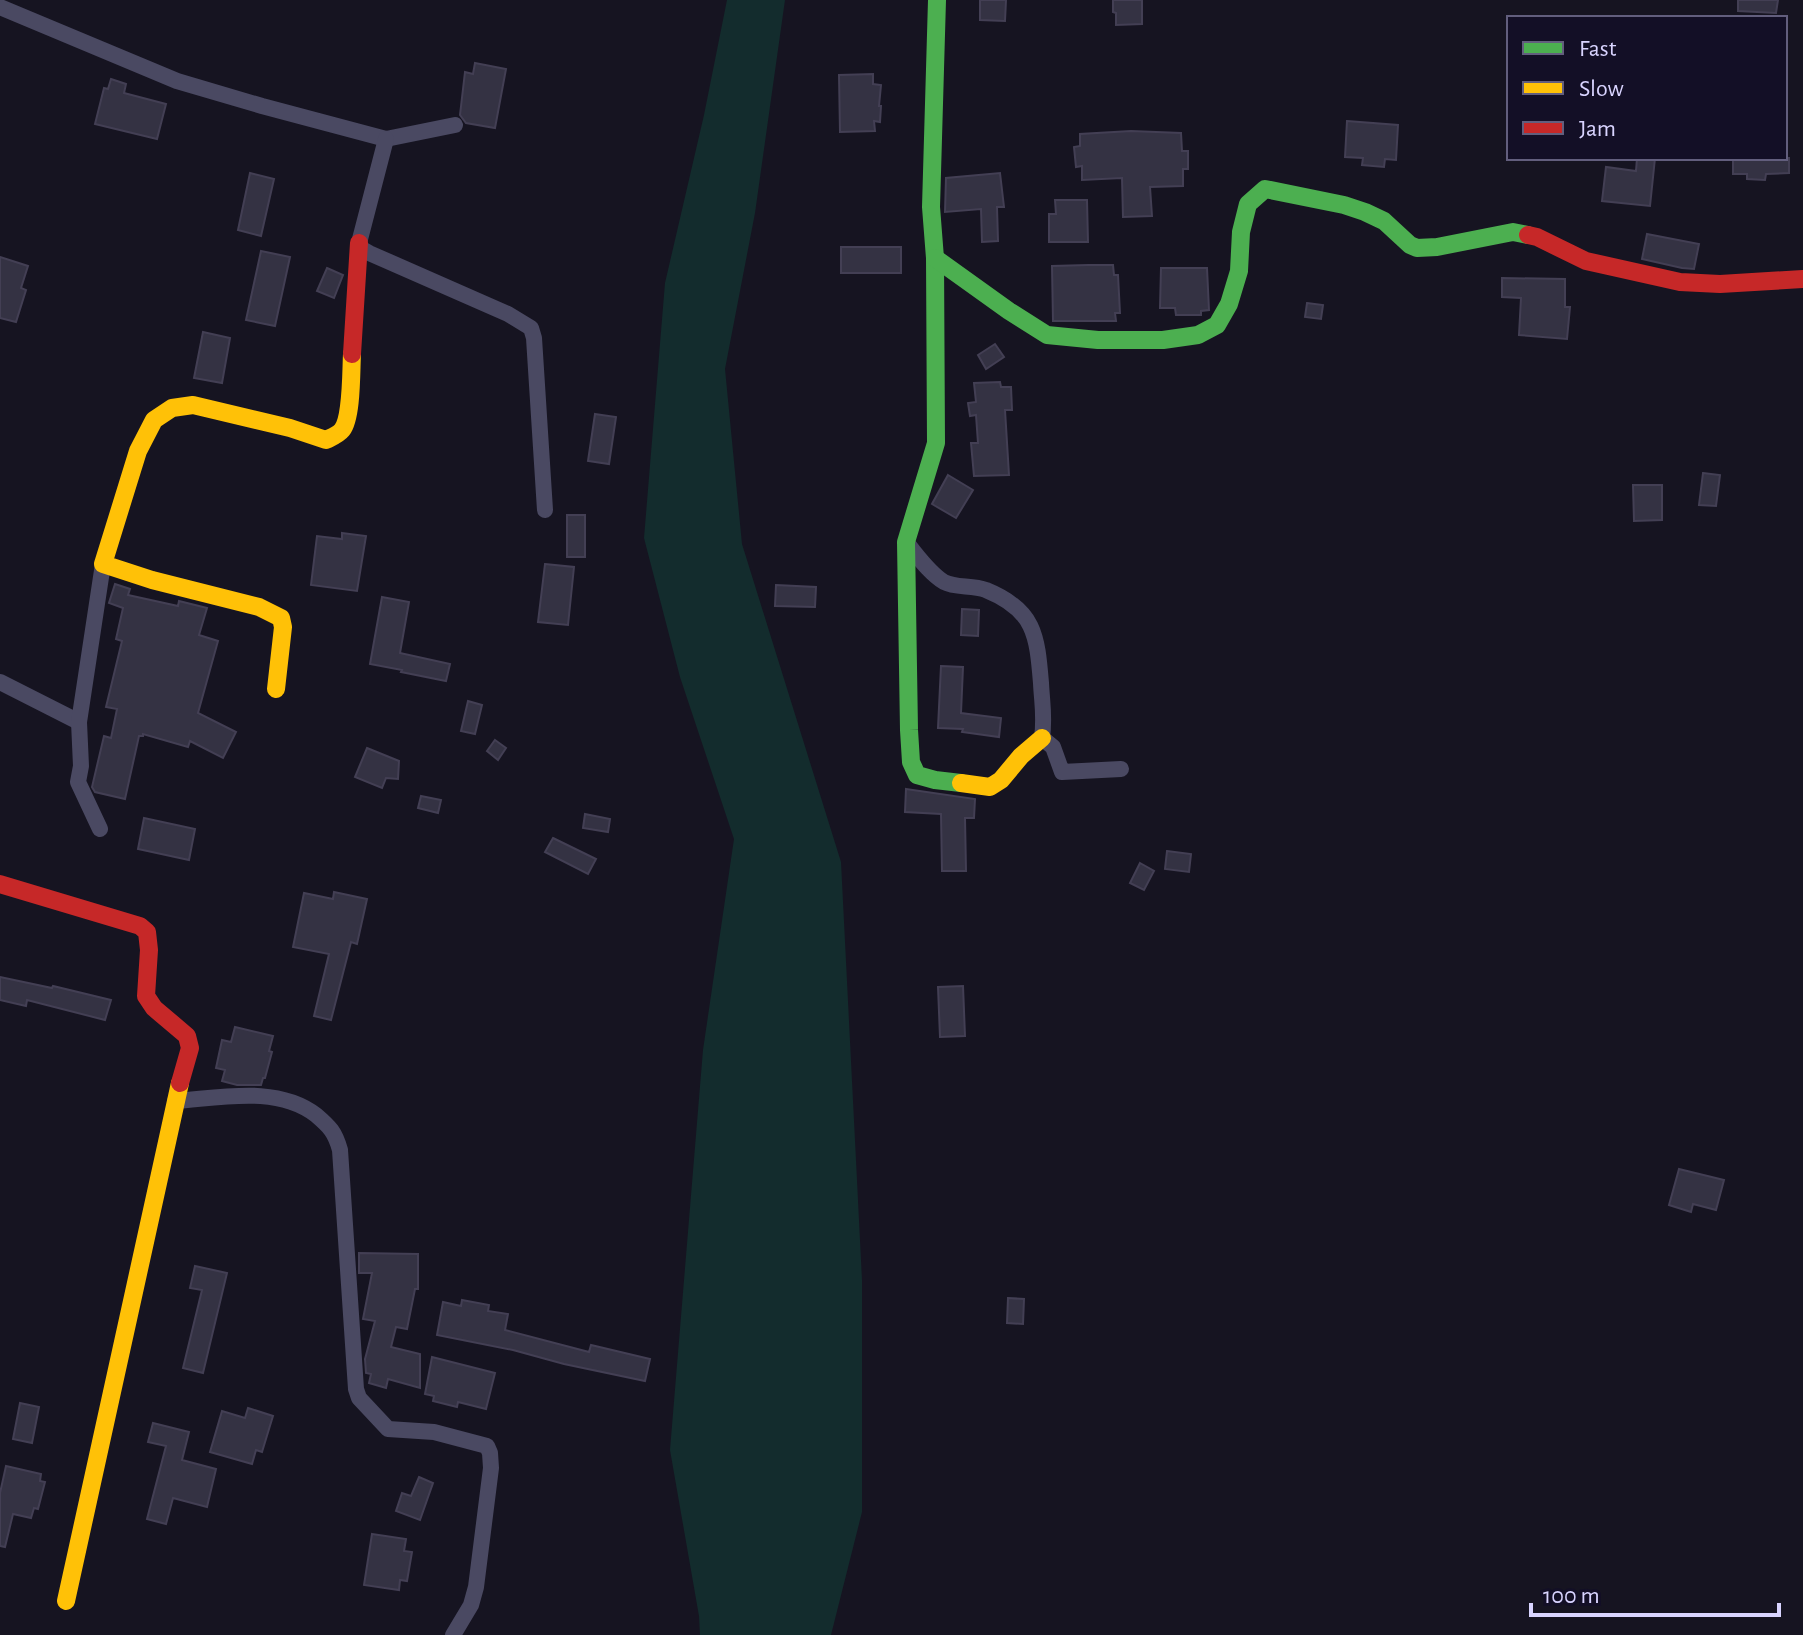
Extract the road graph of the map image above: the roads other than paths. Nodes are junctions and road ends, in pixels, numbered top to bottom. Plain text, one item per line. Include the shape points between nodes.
1 (937, 0) edge
2 (0, 7) edge
3 (455, 125) dead end
4 (386, 139) junction
5 (359, 243) junction
6 (935, 258) junction
7 (1803, 279) edge
8 (545, 510) dead end
9 (906, 542) junction
10 (103, 564) junction
11 (0, 682) edge
12 (276, 689) dead end
13 (79, 722) junction
14 (1042, 738) junction
15 (1121, 769) dead end
16 (100, 829) dead end
17 (0, 884) edge
18 (175, 1101) junction
19 (66, 1601) dead end
20 (453, 1635) edge

1 - 6 street via 931,207
2 - 4 street via 177,81
3 - 4 street
4 - 5 street
5 - 8 street via 369,253 531,328
5 - 10 street via 345,427 326,440 193,405 172,408 154,420 138,451
6 - 7 street via 1047,335 1098,340 1163,340 1198,335 1217,325 1239,271 1248,204 1265,189 1365,212 1417,248 1513,232 1537,237 1586,261 1680,282
6 - 9 street via 936,443
9 - 14 street via 946,583 985,590 1029,620 1038,645
9 - 14 street via 909,730 917,775 990,787
10 - 12 street via 281,618
10 - 13 street
11 - 13 street
13 - 16 street via 78,782
14 - 15 street via 1053,747 1062,772
17 - 18 street via 147,932 146,996 187,1036 190,1048
18 - 19 street
18 - 20 street via 285,1099 309,1110 337,1139 359,1398 388,1429 434,1432 487,1446 490,1453 476,1587

